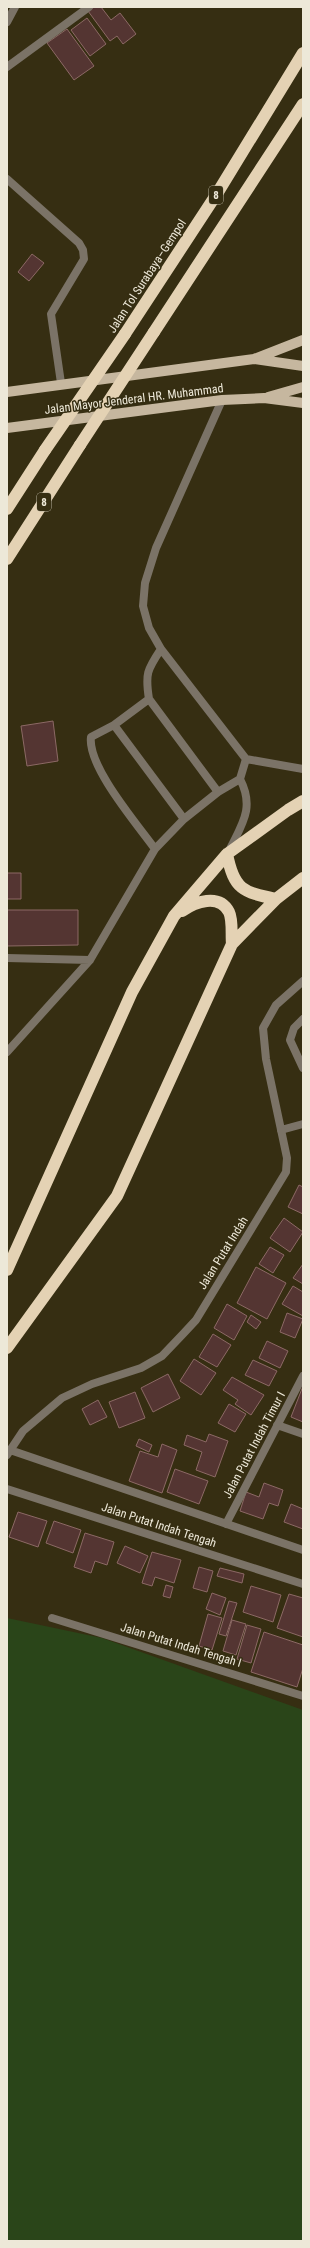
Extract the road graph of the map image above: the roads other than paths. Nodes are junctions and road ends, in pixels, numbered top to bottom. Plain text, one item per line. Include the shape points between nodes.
1 (15, 7) edge
2 (89, 7) edge
3 (7, 22) edge
4 (303, 53) edge
5 (7, 67) edge
6 (303, 104) edge
7 (7, 179) edge
8 (303, 340) edge
9 (254, 359) junction
10 (303, 366) edge
11 (61, 383) junction
12 (303, 387) edge
13 (7, 392) edge
14 (264, 398) junction
15 (222, 400) junction
16 (303, 403) edge
17 (7, 428) edge
18 (7, 509) edge
19 (7, 559) edge
20 (161, 649) junction
21 (149, 699) junction
22 (114, 725) junction
23 (246, 759) junction
24 (303, 769) edge
25 (240, 779) junction
26 (218, 792) junction
27 (303, 801) edge
28 (184, 819) junction
29 (155, 849) junction
30 (227, 854) junction
31 (303, 878) edge
32 (276, 899) junction
33 (174, 916) junction
34 (232, 944) junction
35 (7, 958) edge
36 (90, 960) junction
37 (303, 981) edge
38 (303, 1019) edge
39 (7, 1052) edge
40 (303, 1068) edge
41 (303, 1124) edge
42 (281, 1130) junction
43 (7, 1270) edge
44 (7, 1348) edge
45 (303, 1376) edge
46 (277, 1426) junction
47 (303, 1434) edge
48 (8, 1453) edge
49 (7, 1489) edge
50 (226, 1524) junction
51 (303, 1550) edge
52 (303, 1584) edge
53 (52, 1618) dead end
54 (303, 1696) edge

1 - 3 street
2 - 5 street
4 - 18 highway, Jalan Tol Surabaya–Gempol / 8, bridge via 218,192
6 - 19 highway, 8, bridge
7 - 11 street via 79,243 83,250 84,258 51,314
8 - 9 main road
9 - 10 main road
9 - 11 main road, Jalan Mayor Jenderal HR. Muhammad
11 - 13 main road, Jalan Mayor Jenderal HR. Muhammad
12 - 14 main road
14 - 15 main road, Jalan Mayor Jenderal HR. Muhammad
14 - 16 main road
15 - 17 main road, Jalan Mayor Jenderal HR. Muhammad
15 - 20 street via 156,548 145,583 143,606 149,628
20 - 21 street via 148,669 146,684
20 - 23 street
21 - 22 street
21 - 26 street
22 - 28 street
22 - 29 street via 91,737 93,756 114,792
23 - 24 street
23 - 25 street
25 - 26 street
25 - 30 street via 248,806
26 - 28 street
27 - 30 highway
28 - 29 street
29 - 36 street
30 - 32 highway via 230,869 238,884 248,893
30 - 33 highway
31 - 32 highway
32 - 34 highway
33 - 34 highway via 194,903 213,900 225,906 230,913
33 - 43 highway via 132,992
34 - 44 highway via 118,1196
35 - 36 street
36 - 39 street
37 - 42 street, Jalan Putat Indah via 276,1005 263,1028 266,1059
38 - 40 street via 294,1028 290,1040
41 - 42 street
42 - 48 street, Jalan Putat Indah via 287,1158 286,1172 196,1320 162,1356 141,1368 92,1384 62,1398 24,1431
45 - 46 street, Jalan Putat Indah Timur I
46 - 47 street
46 - 50 street, Jalan Putat Indah Timur I
48 - 50 street, Jalan Putat Indah Tengah
49 - 52 street, Jalan Putat Indah Tengah
50 - 51 street, Jalan Putat Indah Tengah
53 - 54 street, Jalan Putat Indah Tengah I

